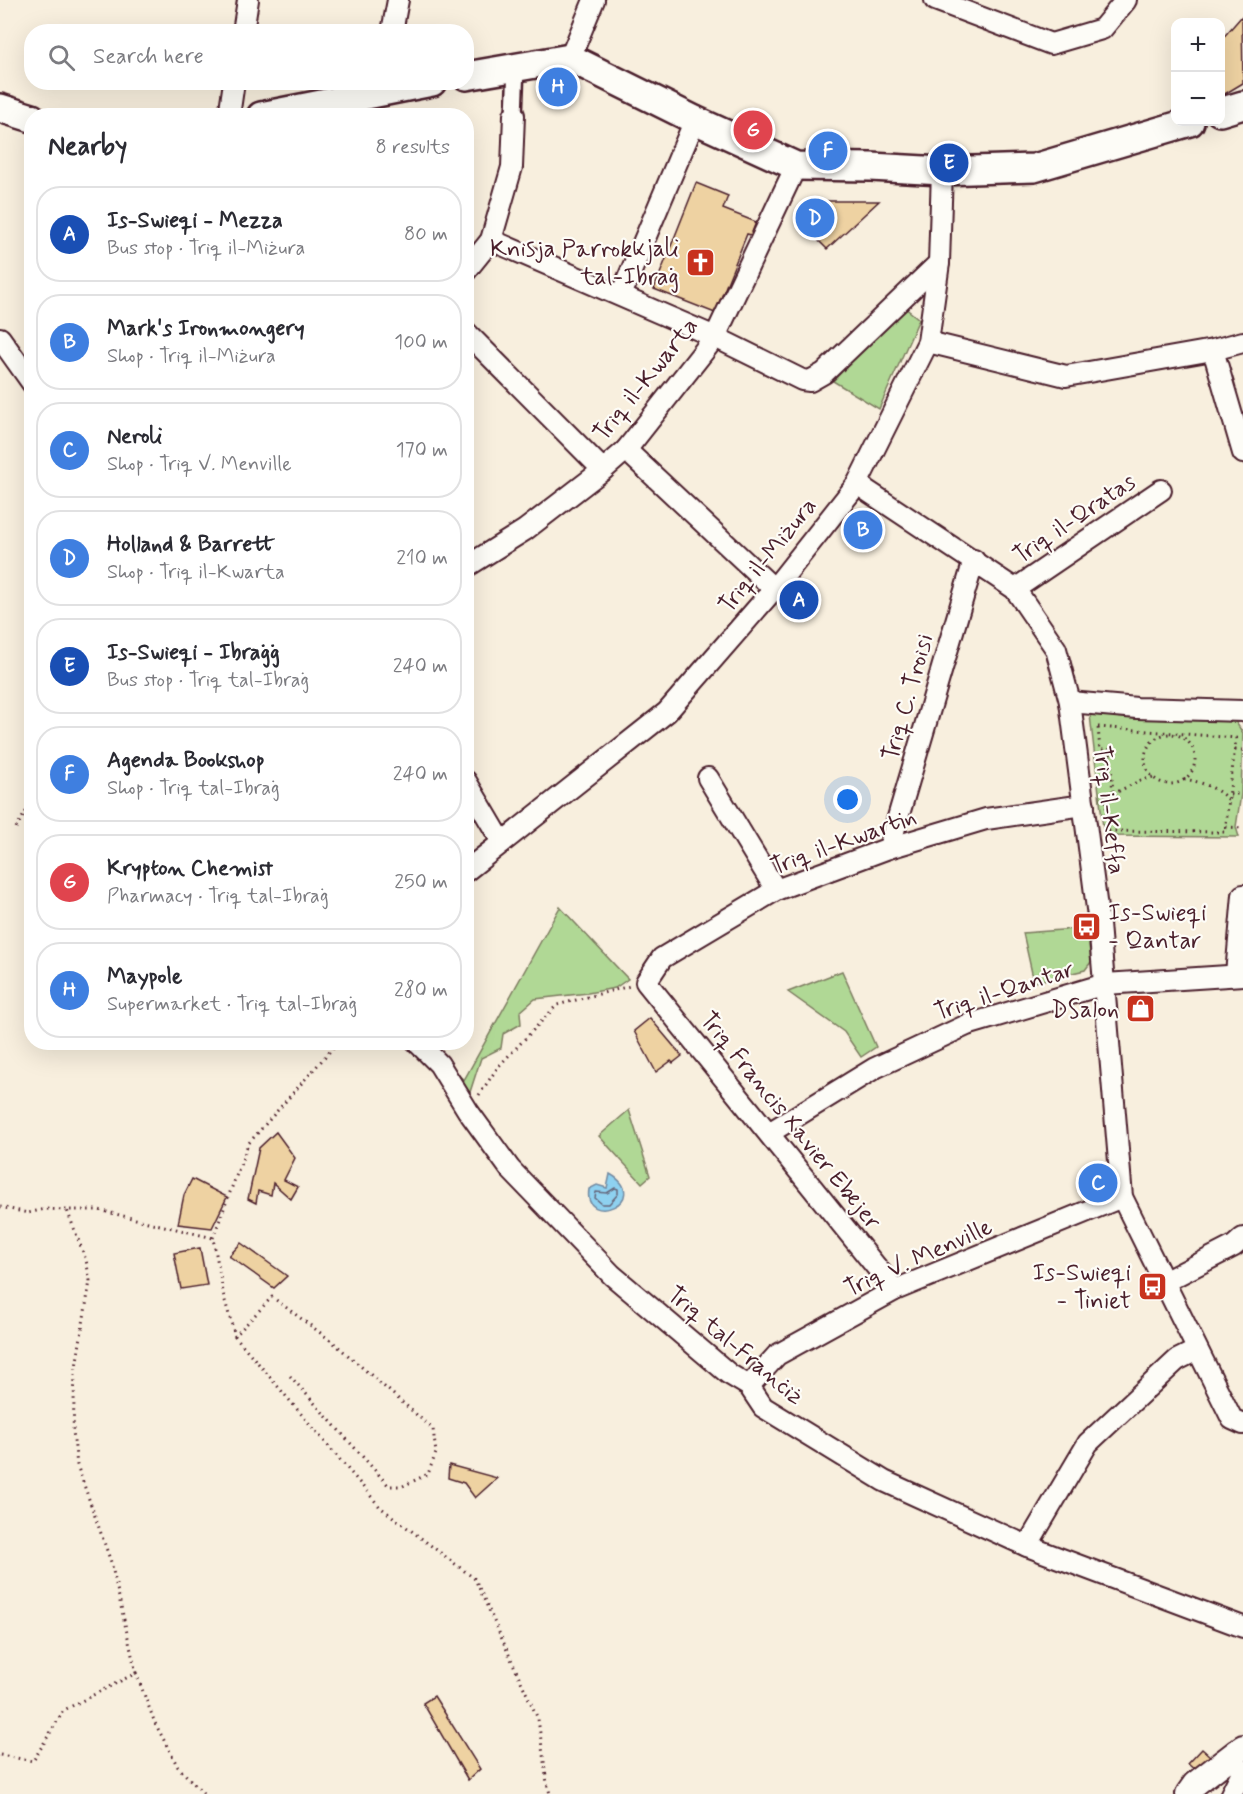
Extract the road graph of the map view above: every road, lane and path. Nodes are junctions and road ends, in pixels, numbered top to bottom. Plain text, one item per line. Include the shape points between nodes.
1 (248, 0) edge
2 (398, 0) edge
3 (594, 0) edge
4 (935, 0) edge
5 (1126, 0) edge
6 (244, 24) edge
7 (394, 24) edge
8 (570, 58) junction
9 (516, 66) junction
10 (474, 74) edge
11 (233, 90) edge
12 (371, 90) edge
13 (1243, 105) edge
14 (0, 108) edge
15 (230, 108) edge
16 (295, 108) edge
17 (1225, 111) edge
18 (514, 115) joint
19 (24, 116) edge
20 (695, 120) junction
21 (1176, 126) edge
22 (796, 166) junction
23 (942, 171) junction
24 (491, 240) junction
25 (474, 261) edge
26 (939, 262) junction
27 (621, 295) junction
28 (715, 337) junction
29 (0, 338) edge
30 (474, 340) edge
31 (928, 342) junction
32 (1243, 342) edge
33 (1213, 350) junction
34 (24, 372) edge
35 (626, 450) junction
36 (1243, 453) edge
37 (603, 470) junction
38 (856, 484) junction
39 (1161, 490) dead end
40 (974, 560) junction
41 (474, 562) edge
42 (1015, 589) junction
43 (774, 590) junction
44 (1070, 702) junction
45 (1243, 711) edge
46 (1178, 734) junction
47 (1235, 750) junction
48 (1243, 750) edge
49 (1154, 777) junction
50 (708, 778) dead end
51 (1184, 779) junction
52 (1113, 794) junction
53 (1230, 794) junction
54 (1243, 794) edge
55 (474, 795) edge
56 (1229, 800) junction
57 (1084, 806) junction
58 (24, 815) edge
59 (1226, 827) junction
60 (16, 828) dead end
61 (1243, 828) edge
62 (502, 842) junction
63 (889, 848) junction
64 (474, 865) edge
65 (776, 890) junction
66 (1243, 895) edge
67 (1239, 975) edge
68 (646, 982) junction
69 (1105, 984) junction
70 (331, 1050) edge
71 (425, 1050) edge
72 (468, 1111) junction
73 (770, 1133) junction
74 (1122, 1197) junction
75 (0, 1207) edge
76 (67, 1210) junction
77 (213, 1238) junction
78 (1243, 1238) edge
79 (1164, 1282) junction
80 (896, 1290) junction
81 (235, 1336) junction
82 (1197, 1350) junction
83 (290, 1376) dead end
84 (749, 1386) junction
85 (1243, 1424) edge
86 (1027, 1546) junction
87 (1243, 1627) edge
88 (136, 1673) junction
89 (1243, 1747) edge
90 (0, 1755) edge
91 (1243, 1770) edge
92 (204, 1794) edge
93 (550, 1794) edge
94 (1188, 1794) edge
95 (1231, 1794) edge

1 - 6 street
2 - 7 street
3 - 8 street
4 - 5 street via 1051,44 1102,29
8 - 9 main road
8 - 20 main road
9 - 10 main road
9 - 18 street
11 - 15 street
12 - 16 main road
13 - 17 main road
14 - 19 main road
18 - 24 street via 512,167
20 - 22 main road
20 - 27 street
21 - 23 main road via 1034,168
22 - 23 main road
22 - 28 street, Triq il-Kwarta
23 - 26 street, Triq il-Miżura
24 - 25 street
24 - 27 street
26 - 28 street via 824,373 810,381
26 - 31 street, Triq il-Miżura
27 - 28 street
28 - 35 street, Triq il-Kwarta
29 - 34 street
30 - 37 street
31 - 33 street via 1066,376
31 - 38 street, Triq il-Miżura
32 - 33 street
33 - 36 street
35 - 37 street, Triq il-Kwarta
35 - 43 street
37 - 41 street, Triq il-Kwarta via 525,530
38 - 40 street, Triq il-Keffa
38 - 43 street, Triq il-Miżura
39 - 42 street, Triq il-Qratas
40 - 42 street, Triq il-Keffa
40 - 63 street, Triq C. Troisi
42 - 44 street, Triq il-Keffa via 1056,649
43 - 62 street, Triq il-Miżura via 667,712
44 - 45 street
44 - 57 street, Triq il-Keffa
46 - 47 path via 1236,738
46 - 49 path via 1163,735 1149,745 1146,762
46 - 51 path via 1194,752 1194,767
46 - 52 path via 1098,728 1100,750 1110,750
47 - 48 path
47 - 53 path
49 - 51 path via 1169,783
49 - 52 path
50 - 65 street
51 - 56 path via 1202,782
52 - 59 path via 1105,795 1109,831 1225,832
53 - 54 path
53 - 56 path
55 - 62 street
56 - 59 path
57 - 63 street, Triq il-Kwartin via 986,819
57 - 69 street, Triq il-Keffa
58 - 60 path
59 - 61 path
62 - 64 street, Triq il-Miżura
63 - 65 street, Triq il-Kwartin
65 - 68 street, Triq il-Kwartin via 662,958
66 - 67 street
67 - 69 street, Triq il-Qantar
68 - 72 path via 557,1005 498,1066
68 - 73 street, Triq Francis Xavier Ebejer
69 - 73 street, Triq il-Qantar via 967,1025 875,1068
69 - 74 street, Triq il-Keffa
70 - 77 path via 248,1144
71 - 72 street, Triq tal-Franċiż
72 - 84 street, Triq tal-Franċiż via 510,1169 612,1275 729,1374
73 - 80 street, Triq Francis Xavier Ebejer
74 - 79 street, Triq il-Keffa
74 - 80 street, Triq V. Menville
75 - 76 path via 28,1213
76 - 77 path via 99,1210
76 - 88 path via 90,1281 75,1373 73,1431 77,1466 111,1562
77 - 81 path
78 - 79 street
79 - 82 street, Triq il-Keffa
80 - 84 street, Triq V. Menville via 777,1355
81 - 83 path via 272,1297 334,1343 434,1429 436,1453 428,1474 403,1486 389,1486
81 - 93 path via 380,1507 475,1579 538,1719
82 - 85 street, Triq il-Keffa via 1232,1419
82 - 86 street via 1177,1360 1088,1443
84 - 86 street, Triq tal-Franċiż via 763,1407 884,1481
86 - 87 street, Triq tal-Franċiż
88 - 90 path via 64,1710 33,1761
88 - 92 path via 155,1723 178,1767
89 - 94 street via 1195,1784
91 - 95 street

